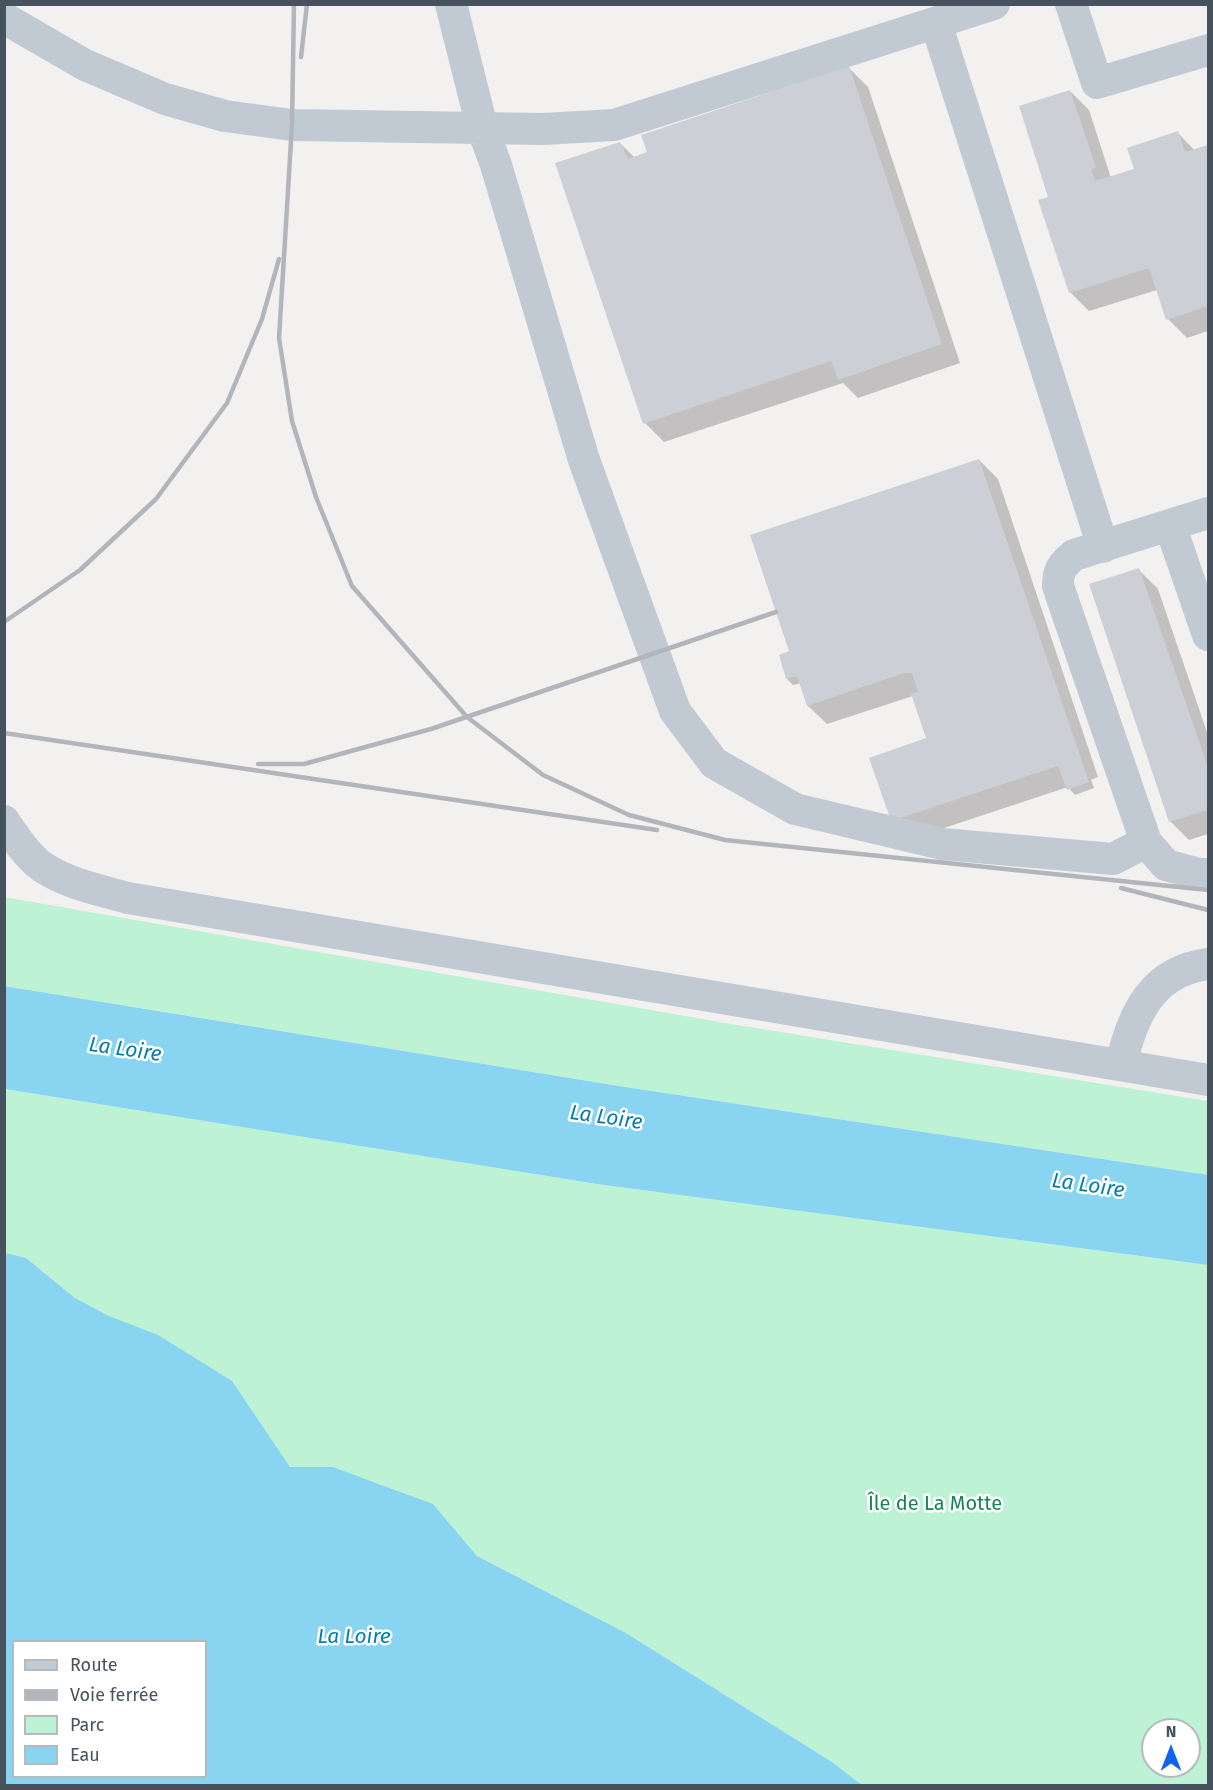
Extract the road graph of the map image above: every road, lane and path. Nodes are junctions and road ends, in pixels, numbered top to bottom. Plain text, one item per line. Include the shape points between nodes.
1 (451, 4) edge
2 (994, 4) edge
3 (1071, 4) edge
4 (4, 18) edge
5 (936, 23) junction
6 (1209, 50) edge
7 (482, 128) junction
8 (1209, 513) edge
9 (1170, 525) junction
10 (1103, 547) junction
11 (1209, 635) edge
12 (8, 835) edge
13 (1146, 842) junction
14 (1209, 874) edge
15 (1209, 964) edge
16 (1121, 1065) junction
17 (1209, 1080) edge

1 - 7 lane
2 - 5 lane
3 - 6 lane via 1097,83
4 - 7 lane via 85,65 165,99 225,116 292,125
5 - 7 lane via 614,124
5 - 10 lane
7 - 13 lane via 584,460 675,711 714,763 795,809 942,844 1113,859
8 - 9 lane
9 - 10 lane
9 - 11 lane
10 - 13 lane via 1074,555 1064,563 1058,572 1058,586
12 - 16 lane via 42,867 80,885 128,898
13 - 14 lane via 1166,865
15 - 16 lane via 1196,965 1169,977 1146,998 1132,1026
16 - 17 lane

